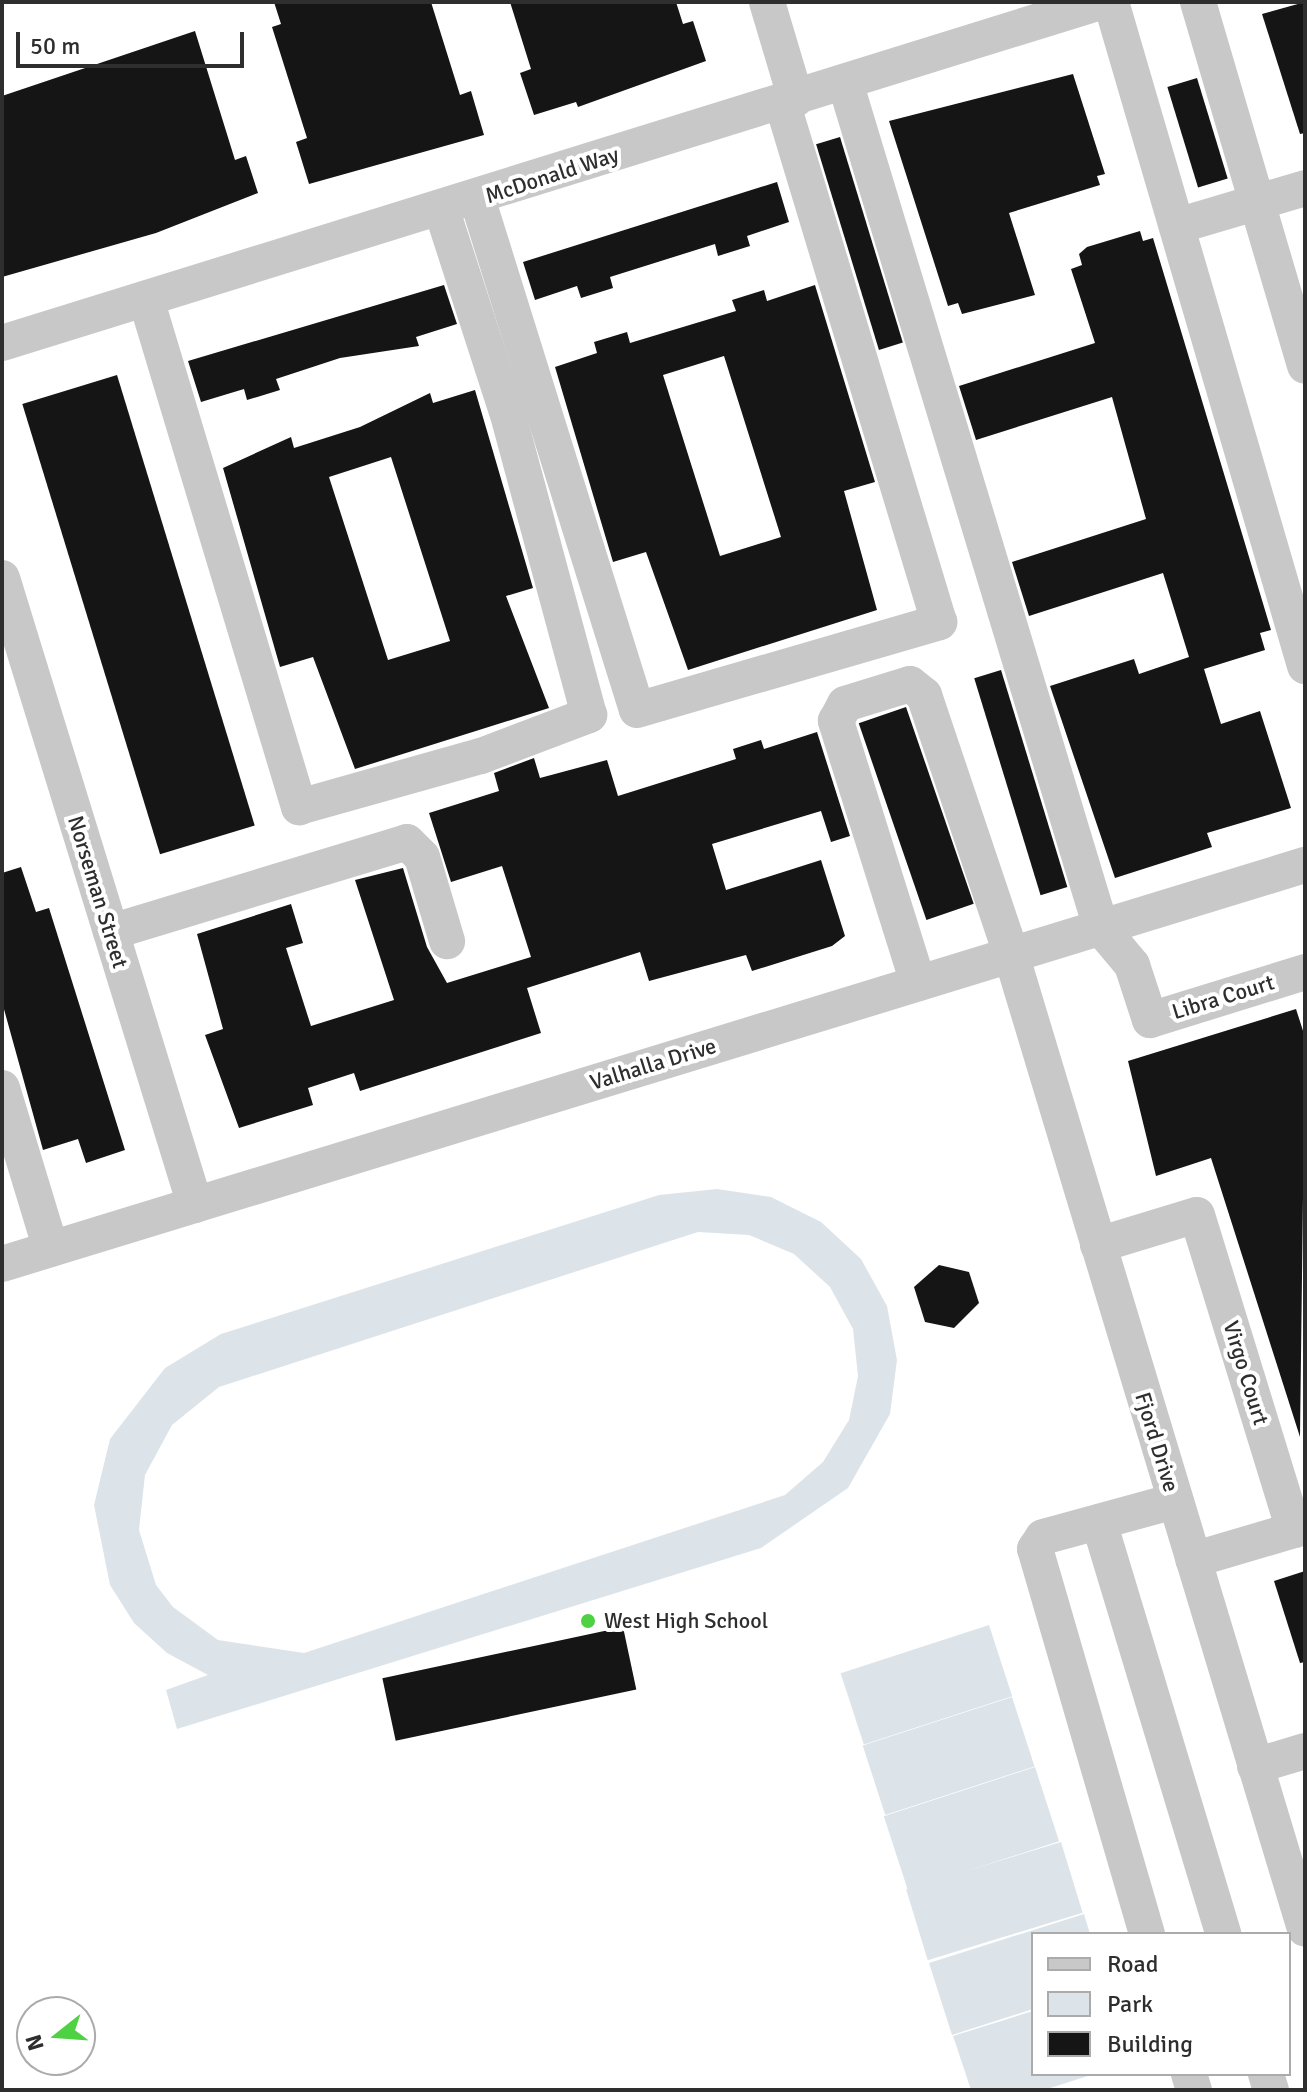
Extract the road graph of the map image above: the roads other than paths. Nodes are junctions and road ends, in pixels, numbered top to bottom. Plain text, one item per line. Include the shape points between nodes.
1 (767, 2) edge
2 (1100, 2) edge
3 (1111, 2) edge
4 (1198, 2) edge
5 (1061, 8) edge
6 (845, 82) junction
7 (789, 100) junction
8 (1305, 188) edge
9 (477, 198) junction
10 (1257, 202) junction
11 (441, 208) junction
12 (1177, 226) junction
13 (146, 299) junction
14 (2, 343) edge
15 (1305, 366) edge
16 (2, 578) edge
17 (1305, 666) edge
18 (1305, 865) edge
19 (1101, 928) junction
20 (111, 932) junction
21 (447, 941) dead end
22 (1011, 954) junction
23 (1305, 972) edge
24 (918, 983) junction
25 (3, 1093) edge
26 (195, 1205) junction
27 (1098, 1245) junction
28 (51, 1249) junction
29 (2, 1264) edge
30 (1175, 1501) junction
31 (1099, 1522) junction
32 (1193, 1560) junction
33 (1305, 1751) edge
34 (1255, 1766) junction
35 (1305, 1929) edge
36 (1146, 1932) edge
37 (1222, 1932) edge

1 - 7 street
2 - 5 street, McDonald Way
3 - 12 street
4 - 10 street
5 - 6 street, McDonald Way
6 - 7 street, McDonald Way
6 - 19 street
7 - 9 street, McDonald Way
7 - 9 street via 939,622 637,710
8 - 10 street
9 - 11 street, McDonald Way
10 - 12 street
10 - 15 street
11 - 13 street, McDonald Way
11 - 13 street via 507,412 589,715 481,756 299,807
12 - 17 street
13 - 14 street, McDonald Way
16 - 20 street, Norseman Street
18 - 19 street, Valhalla Drive
19 - 22 street, Valhalla Drive
19 - 23 street, Libra Court via 1132,965 1150,1020
20 - 21 street via 407,842 422,857
20 - 26 street, Norseman Street
22 - 24 street, Valhalla Drive
22 - 24 street, Fjord Drive via 924,695 910,684 845,704 836,721
22 - 27 street, Fjord Drive
24 - 26 street, Valhalla Drive
25 - 28 street
26 - 28 street, Valhalla Drive
27 - 30 street, Fjord Drive
27 - 32 street, Virgo Court via 1197,1215 1294,1530
28 - 29 street, Valhalla Drive
30 - 31 street
30 - 32 street, Fjord Drive
31 - 36 street via 1043,1537 1035,1549
31 - 37 street
32 - 34 street, Fjord Drive
33 - 34 street
34 - 35 street, Fjord Drive

